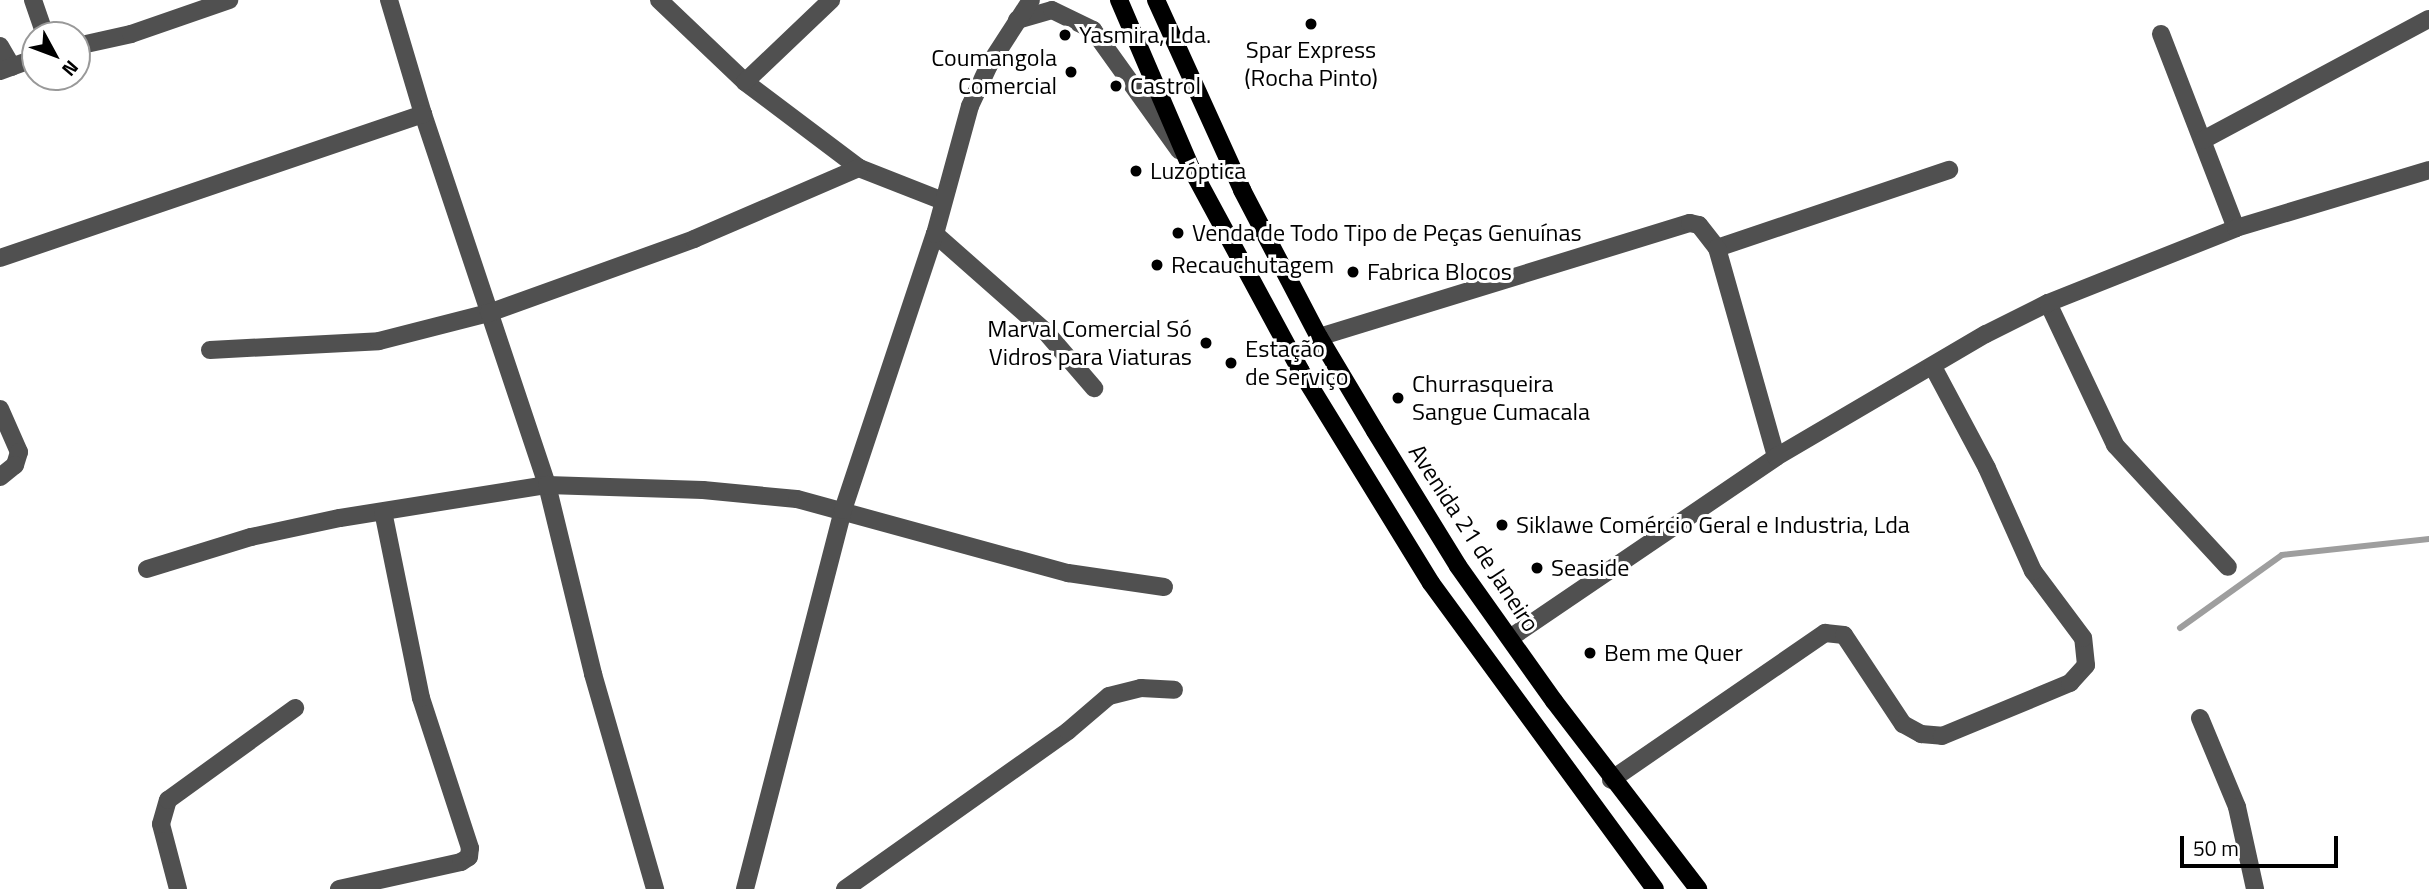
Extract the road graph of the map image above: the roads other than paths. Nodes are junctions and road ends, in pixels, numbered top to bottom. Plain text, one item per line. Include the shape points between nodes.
1 (33, 0) edge
2 (229, 0) edge
3 (389, 0) edge
4 (659, 0) edge
5 (831, 0) edge
6 (1031, 0) edge
7 (1119, 0) edge
8 (1156, 0) edge
9 (2429, 19) edge
10 (40, 21) edge
11 (1014, 22) junction
12 (2161, 34) dead end
13 (91, 43) edge
14 (0, 46) edge
15 (6, 69) edge
16 (745, 82) junction
17 (423, 114) junction
18 (2203, 140) junction
19 (859, 168) junction
20 (1191, 168) junction
21 (1950, 170) dead end
22 (2429, 170) edge
23 (943, 201) junction
24 (2236, 228) junction
25 (935, 234) junction
26 (1717, 248) junction
27 (0, 258) edge
28 (2048, 303) junction
29 (489, 313) junction
30 (1319, 337) junction
31 (210, 350) dead end
32 (1933, 367) junction
33 (1094, 388) dead end
34 (0, 409) edge
35 (1776, 457) junction
36 (0, 477) edge
37 (547, 485) junction
38 (843, 510) junction
39 (383, 512) junction
40 (2228, 567) dead end
41 (147, 569) dead end
42 (1164, 587) dead end
43 (1510, 638) junction
44 (1174, 690) dead end
45 (295, 708) dead end
46 (2200, 719) dead end
47 (1611, 780) junction
48 (178, 889) edge
49 (339, 889) edge
50 (655, 889) edge
51 (745, 889) edge
52 (845, 889) edge
53 (1655, 889) edge
54 (1699, 889) edge
55 (2255, 889) edge

1 - 10 street
2 - 13 street
3 - 17 street
4 - 16 street
5 - 16 street
6 - 11 street
7 - 20 main road
8 - 30 main road, Avenida 21 de Janeiro via 1242,190
9 - 18 street
11 - 20 street via 1052,10 1093,30
11 - 23 street via 970,106
12 - 18 street
14 - 15 street
16 - 19 street
17 - 27 street
17 - 29 street
18 - 24 street
19 - 23 street
19 - 29 street via 694,239
20 - 53 main road via 1300,370 1424,572
21 - 26 street
22 - 24 street
23 - 25 street
24 - 28 street
25 - 33 street via 1044,330
25 - 38 street
26 - 30 street via 1706,230 1690,223
26 - 35 street
28 - 32 street
28 - 40 street via 2115,445
29 - 31 street via 379,341
29 - 37 street
30 - 43 main road, Avenida 21 de Janeiro via 1458,566
32 - 35 street
32 - 47 street via 1987,468 2033,572 2083,638 2086,665 2070,683 1942,736 1921,734 1903,724 1844,635 1825,633
34 - 36 street via 19,453 15,466
35 - 43 street
37 - 38 street via 704,490 797,499
37 - 39 street
37 - 50 street via 593,674
38 - 42 street via 1069,573
38 - 51 street
39 - 41 street via 251,537
39 - 49 street via 421,698 470,848 469,857
43 - 47 main road, Avenida 21 de Janeiro
44 - 52 street via 1141,688 1109,696 1068,731
45 - 48 street via 168,800 161,824
46 - 55 street via 2237,807
47 - 54 main road, Avenida 21 de Janeiro

